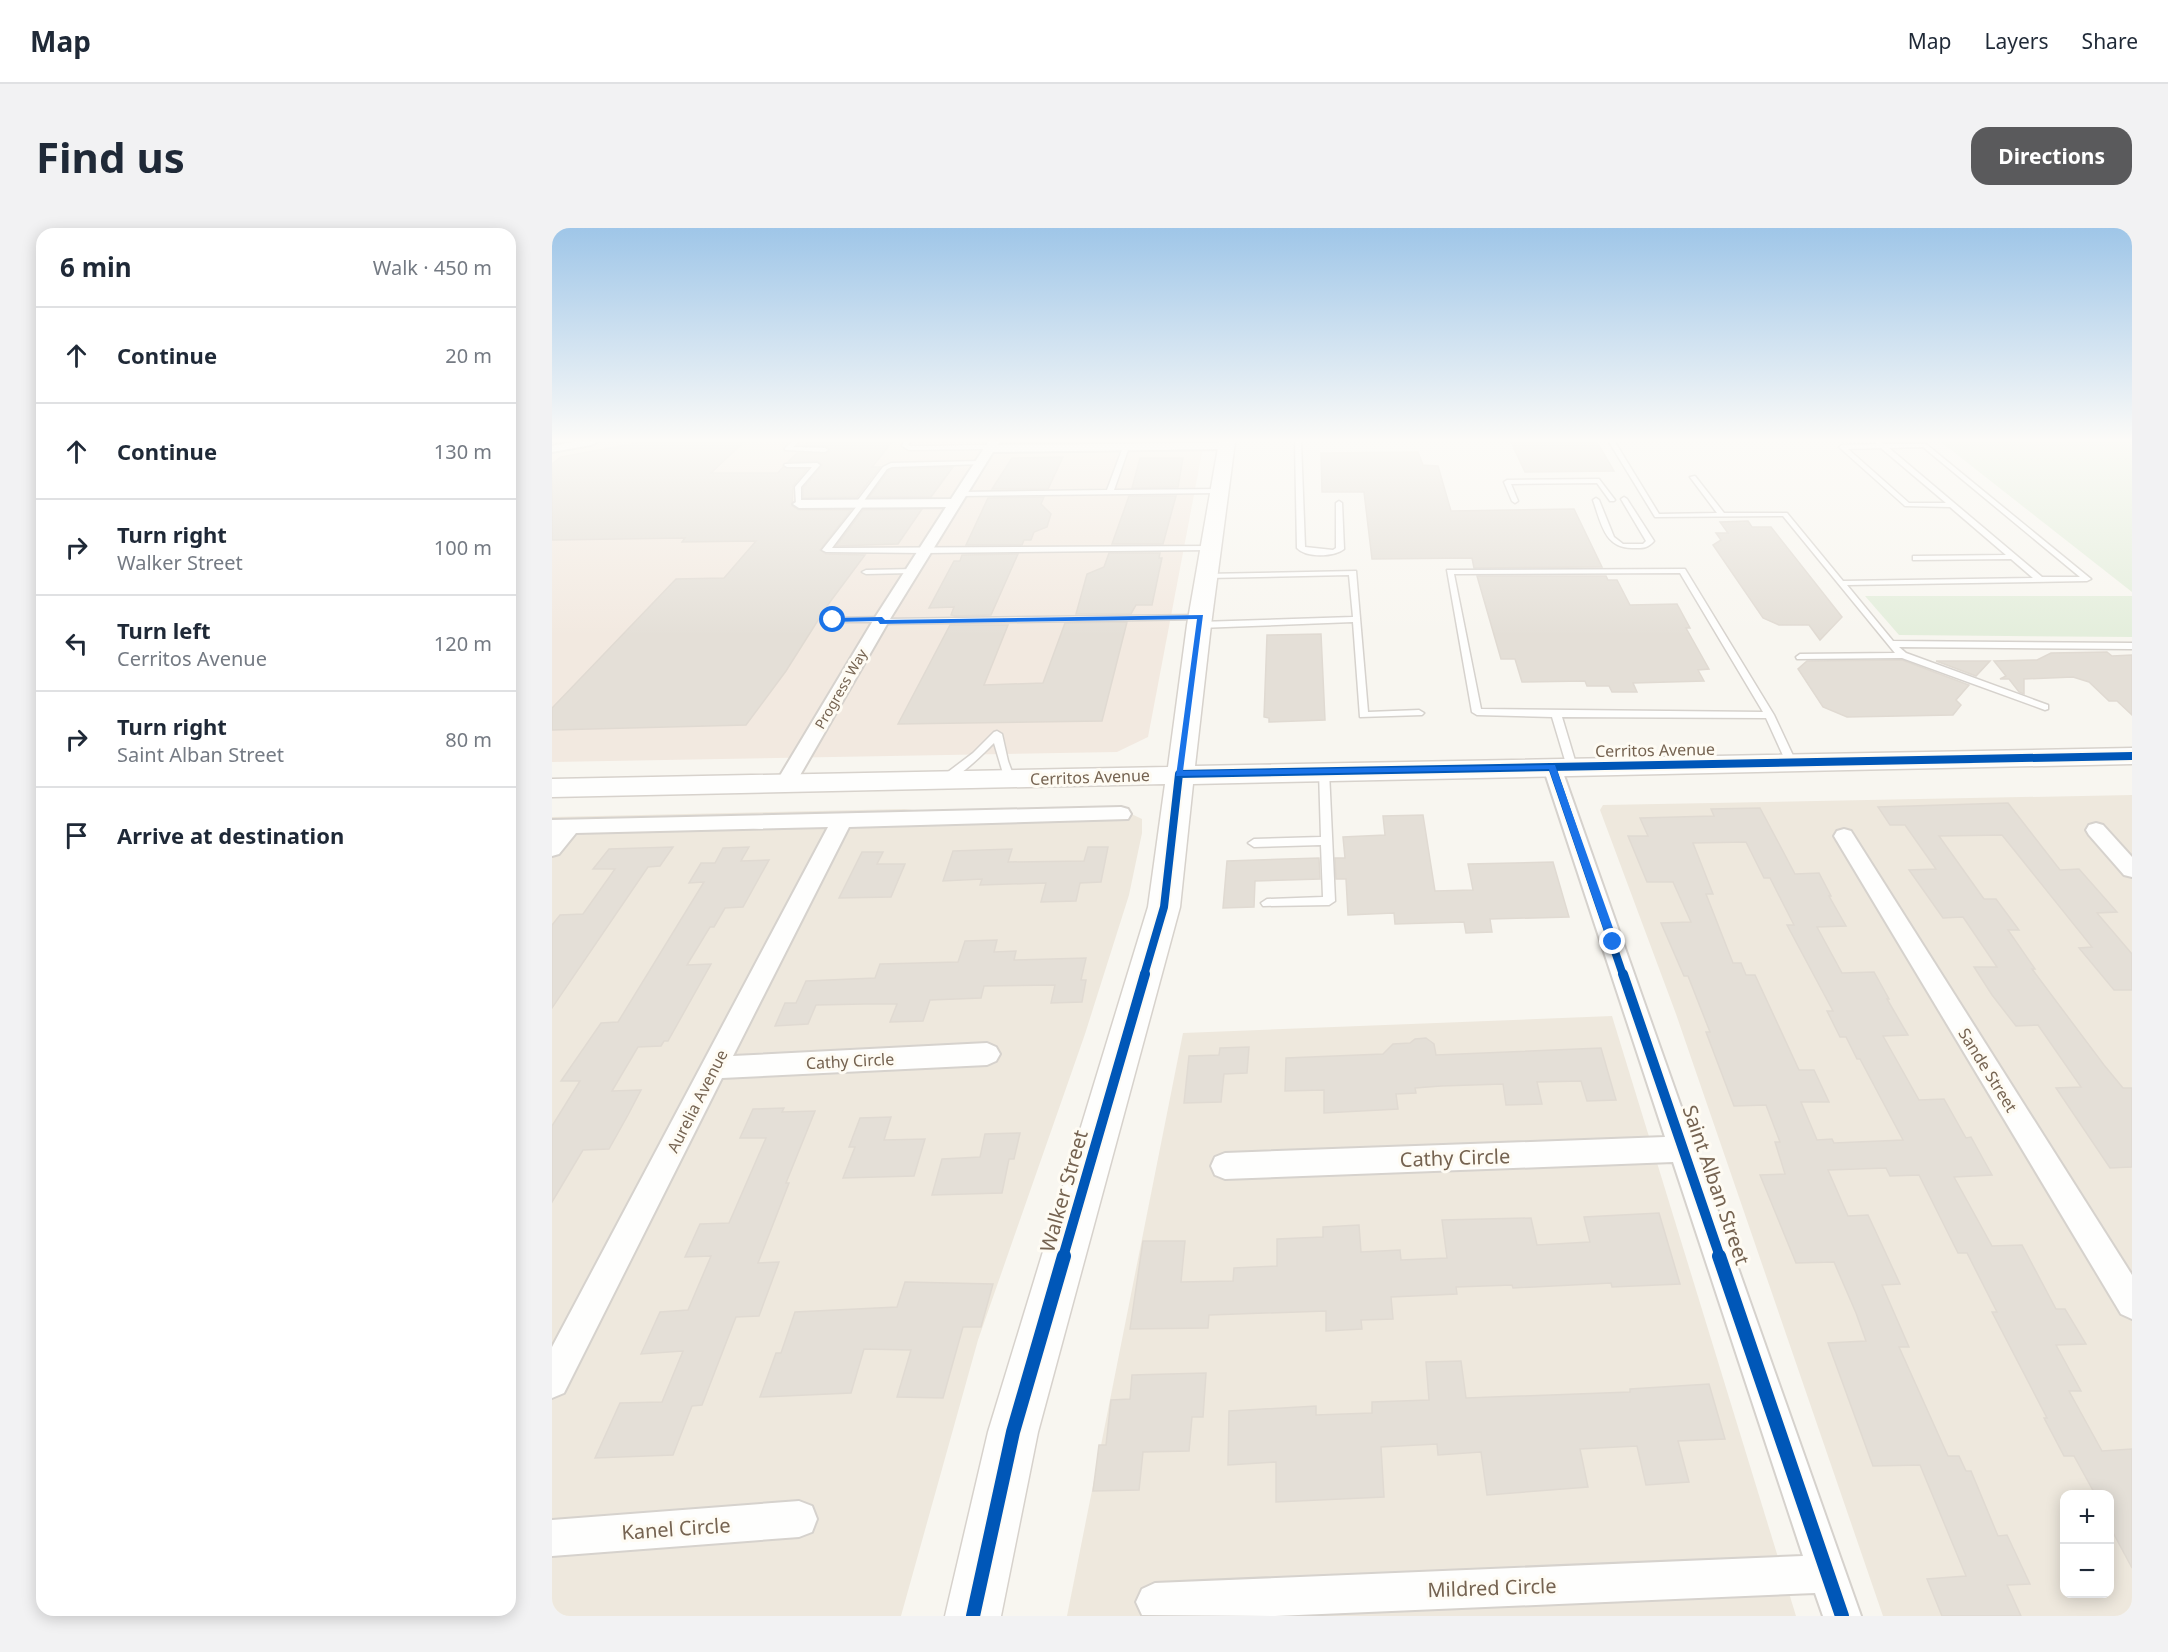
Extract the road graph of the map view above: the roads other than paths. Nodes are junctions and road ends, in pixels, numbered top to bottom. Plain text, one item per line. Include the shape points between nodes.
1 (858, 507) edge
2 (953, 507) edge
3 (1218, 507) edge
4 (1300, 507) edge
5 (1339, 507) edge
6 (1599, 507) edge
7 (1628, 507) edge
8 (1651, 507) edge
9 (1716, 507) edge
10 (1954, 507) edge
11 (1999, 507) edge
12 (1722, 515) junction
13 (1211, 548) junction
14 (925, 551) junction
15 (2013, 557) junction
16 (1916, 558) dead end
17 (912, 571) junction
18 (866, 572) dead end
19 (1207, 576) junction
20 (2039, 579) junction
21 (1841, 583) junction
22 (1358, 619) junction
23 (833, 620) dead end
24 (881, 620) junction
25 (1200, 621) junction
26 (1891, 645) junction
27 (2132, 646) edge
28 (1903, 655) junction
29 (1800, 657) dead end
30 (2045, 707) dead end
31 (1419, 713) dead end
32 (1556, 714) junction
33 (1769, 715) junction
34 (2132, 756) edge
35 (1791, 762) junction
36 (1562, 767) junction
37 (1324, 771) junction
38 (1179, 774) junction
39 (944, 780) junction
40 (1010, 780) junction
41 (785, 784) junction
42 (552, 788) edge
43 (1122, 814) dead end
44 (842, 820) junction
45 (561, 827) edge
46 (2096, 830) dead end
47 (1844, 836) dead end
48 (1327, 841) junction
49 (1254, 843) dead end
50 (552, 849) edge
51 (2132, 870) edge
52 (1267, 903) dead end
53 (987, 1054) dead end
54 (714, 1068) junction
55 (1684, 1149) junction
56 (1225, 1167) dead end
57 (2132, 1303) edge
58 (552, 1382) edge
59 (799, 1520) dead end
60 (552, 1538) edge
61 (1828, 1574) junction
62 (1155, 1602) dead end
63 (973, 1616) edge
64 (1842, 1616) edge

1 - 14 lane via 825,550
2 - 14 street, Progress Way
3 - 13 main road, Walker Street
4 - 5 lane via 1301,548 1334,552 1340,549
6 - 7 lane via 1611,538 1621,546 1645,546 1650,541
8 - 12 lane via 1657,516
9 - 12 lane
10 - 15 lane
11 - 20 lane via 2087,579
12 - 21 lane via 1785,514
13 - 14 lane
13 - 19 main road, Walker Street
14 - 17 street, Progress Way
15 - 16 lane
15 - 20 lane
17 - 18 lane
17 - 24 street, Progress Way
19 - 22 lane via 1353,573
19 - 25 main road, Walker Street
20 - 21 lane
21 - 26 lane
22 - 25 lane
22 - 31 lane via 1363,715
23 - 24 lane
24 - 25 lane
24 - 41 street, Progress Way
25 - 38 main road, Walker Street
26 - 27 lane
26 - 28 lane
28 - 29 lane
28 - 30 lane
32 - 33 lane
32 - 33 lane via 1477,711 1450,572 1682,571
32 - 36 lane
33 - 35 lane
34 - 35 main road, Cerritos Avenue
35 - 36 main road, Cerritos Avenue
36 - 37 main road, Cerritos Avenue
36 - 55 street, Saint Alban Street
37 - 38 main road, Cerritos Avenue
37 - 48 lane
38 - 40 main road, Cerritos Avenue
38 - 63 main road, Walker Street via 1164,907 1013,1432
39 - 40 main road, Cerritos Avenue
39 - 40 lane via 997,734
39 - 41 main road, Cerritos Avenue
41 - 42 main road, Cerritos Avenue
43 - 44 street
44 - 45 street
44 - 54 street, Aurelia Avenue
45 - 50 street
46 - 51 street
47 - 57 street, Sande Street
48 - 49 lane
48 - 52 lane via 1329,901
53 - 54 street, Cathy Circle
54 - 58 street, Aurelia Avenue
55 - 56 street, Cathy Circle
55 - 61 street, Saint Alban Street
59 - 60 street, Kanel Circle
61 - 62 street, Mildred Circle
61 - 64 street, Saint Alban Street

